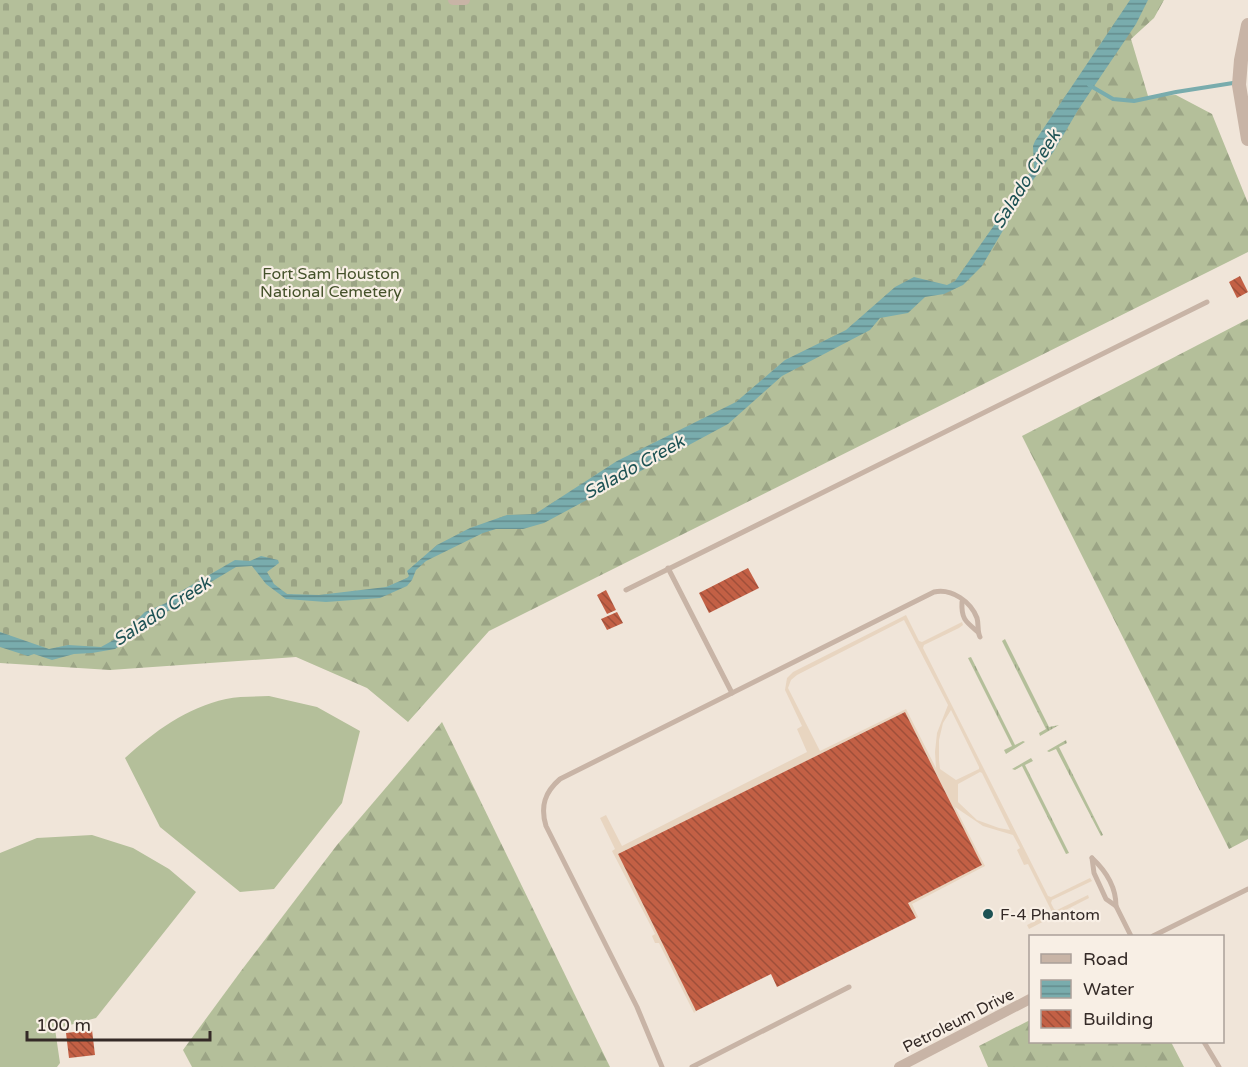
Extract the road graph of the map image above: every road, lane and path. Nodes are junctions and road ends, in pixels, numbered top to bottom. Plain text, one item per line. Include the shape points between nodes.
1 (453, 0) edge
2 (465, 0) edge
3 (1248, 25) edge
4 (1248, 139) edge
5 (1207, 302) dead end
6 (668, 568) junction
7 (626, 590) dead end
8 (962, 602) junction
9 (732, 693) junction
10 (1248, 889) edge
11 (1116, 906) junction
12 (1130, 935) edge
13 (1155, 935) edge
14 (849, 987) dead end
15 (1029, 1000) edge
16 (1205, 1043) edge
17 (662, 1067) edge
18 (692, 1067) edge
19 (899, 1067) edge
20 (1219, 1067) edge

1 - 2 street
3 - 4 street via 1239,85
5 - 6 lane
6 - 7 lane
6 - 9 lane
8 - 8 lane via 976,615 979,635 969,627
8 - 9 lane via 951,592 934,592
9 - 17 lane via 560,779 544,800 546,826 637,1007
10 - 13 lane
11 - 11 lane via 1110,881 1092,858 1106,899
11 - 12 lane
14 - 18 lane
15 - 19 street, Petroleum Drive
16 - 20 lane

